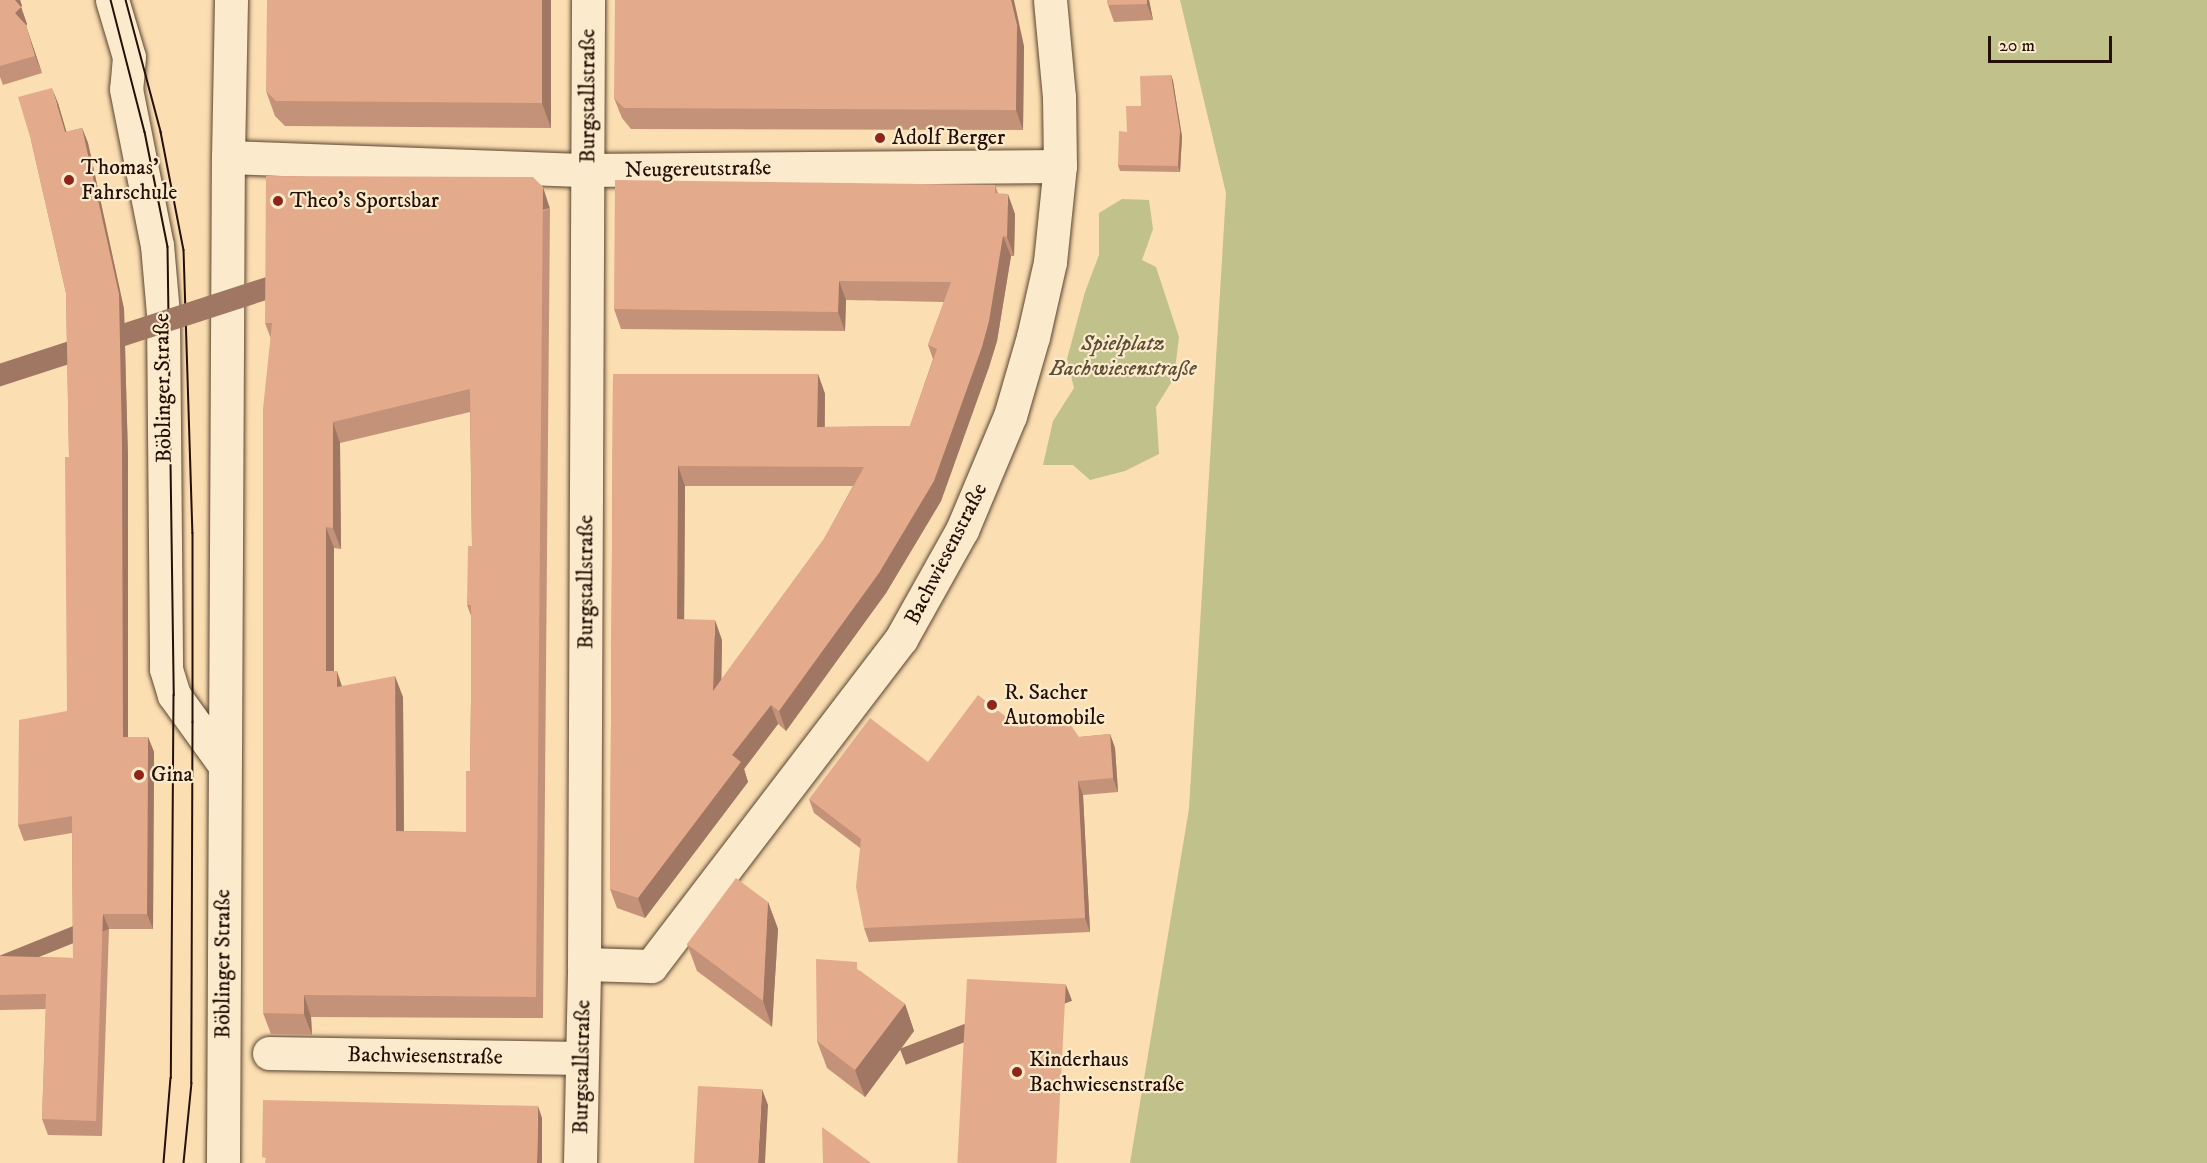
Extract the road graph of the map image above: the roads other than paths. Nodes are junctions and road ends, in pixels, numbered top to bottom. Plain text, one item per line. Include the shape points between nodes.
1 (112, 0) edge
2 (231, 0) edge
3 (588, 0) edge
4 (1050, 0) edge
5 (228, 157) junction
6 (1060, 166) junction
7 (588, 170) junction
8 (224, 764) junction
9 (584, 964) junction
10 (269, 1053) dead end
11 (582, 1058) junction
12 (223, 1163) edge
13 (580, 1163) edge

1 - 8 street, Böblinger Straße via 129,57 126,78 157,246 163,314 166,669 174,695
2 - 5 street, Böblinger Straße
3 - 7 street, Burgstallstraße
4 - 6 street, Bachwiesenstraße via 1059,97
5 - 7 street, Neugereutstraße
5 - 8 street, Böblinger Straße
6 - 7 street, Neugereutstraße
6 - 9 street, Bachwiesenstraße via 1050,262 1022,377 979,493 923,604 901,639 651,966
7 - 9 street, Burgstallstraße
8 - 12 street, Böblinger Straße
9 - 11 street, Burgstallstraße
10 - 11 street, Bachwiesenstraße
11 - 13 street, Burgstallstraße

